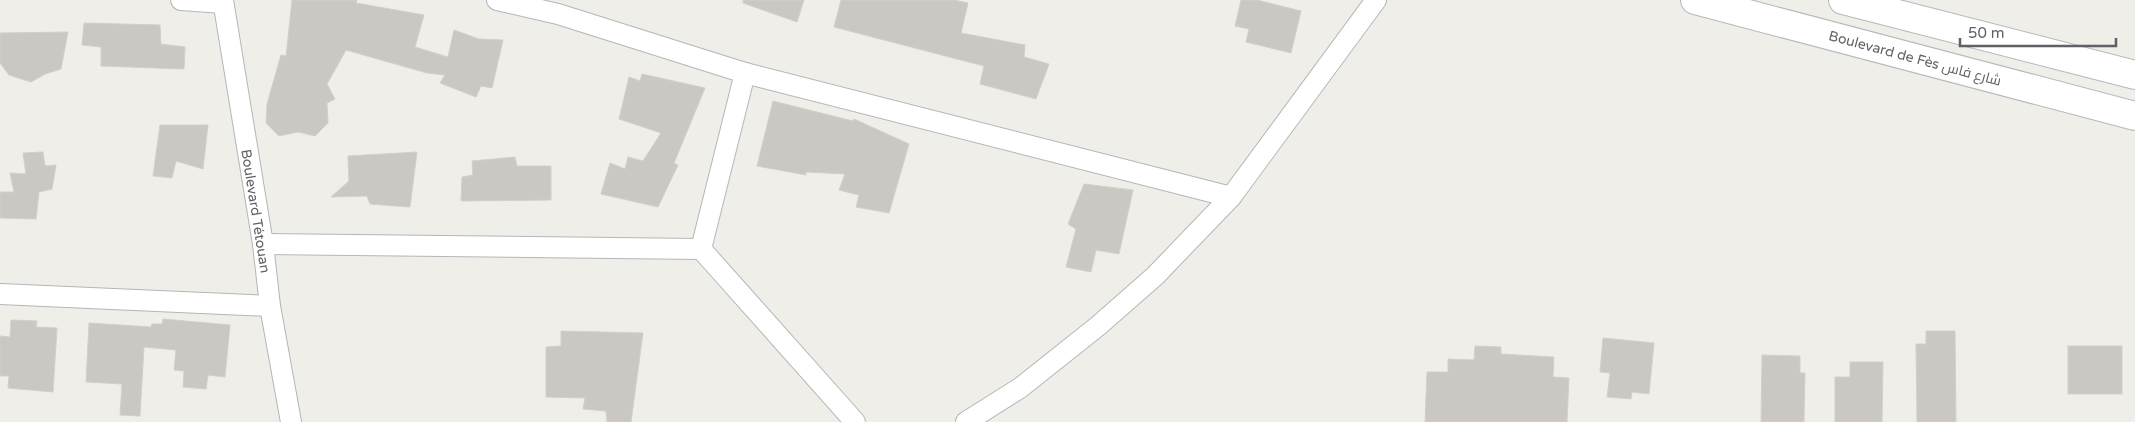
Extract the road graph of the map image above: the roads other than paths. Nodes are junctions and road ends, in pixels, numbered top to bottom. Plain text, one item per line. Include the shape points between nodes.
1 (181, 0) edge
2 (497, 0) edge
3 (1376, 0) edge
4 (1695, 0) edge
5 (1843, 0) edge
6 (223, 1) edge
7 (560, 7) edge
8 (745, 73) junction
9 (2135, 75) edge
10 (2135, 116) edge
11 (1232, 197) junction
12 (263, 244) junction
13 (701, 249) junction
14 (0, 294) edge
15 (270, 306) junction
16 (291, 422) edge
17 (855, 422) edge
18 (966, 422) edge

1 - 6 street
2 - 7 street
3 - 11 street
4 - 10 main road, Boulevard de Fès شارع فاس
5 - 9 main road
6 - 12 street, Boulevard Tétouan
7 - 8 street
8 - 11 street
8 - 13 street
11 - 18 street via 1155,276 1098,326 1020,388
12 - 13 street
12 - 15 street, Boulevard Tétouan
13 - 17 street
14 - 15 street
15 - 16 street, Boulevard Tétouan

